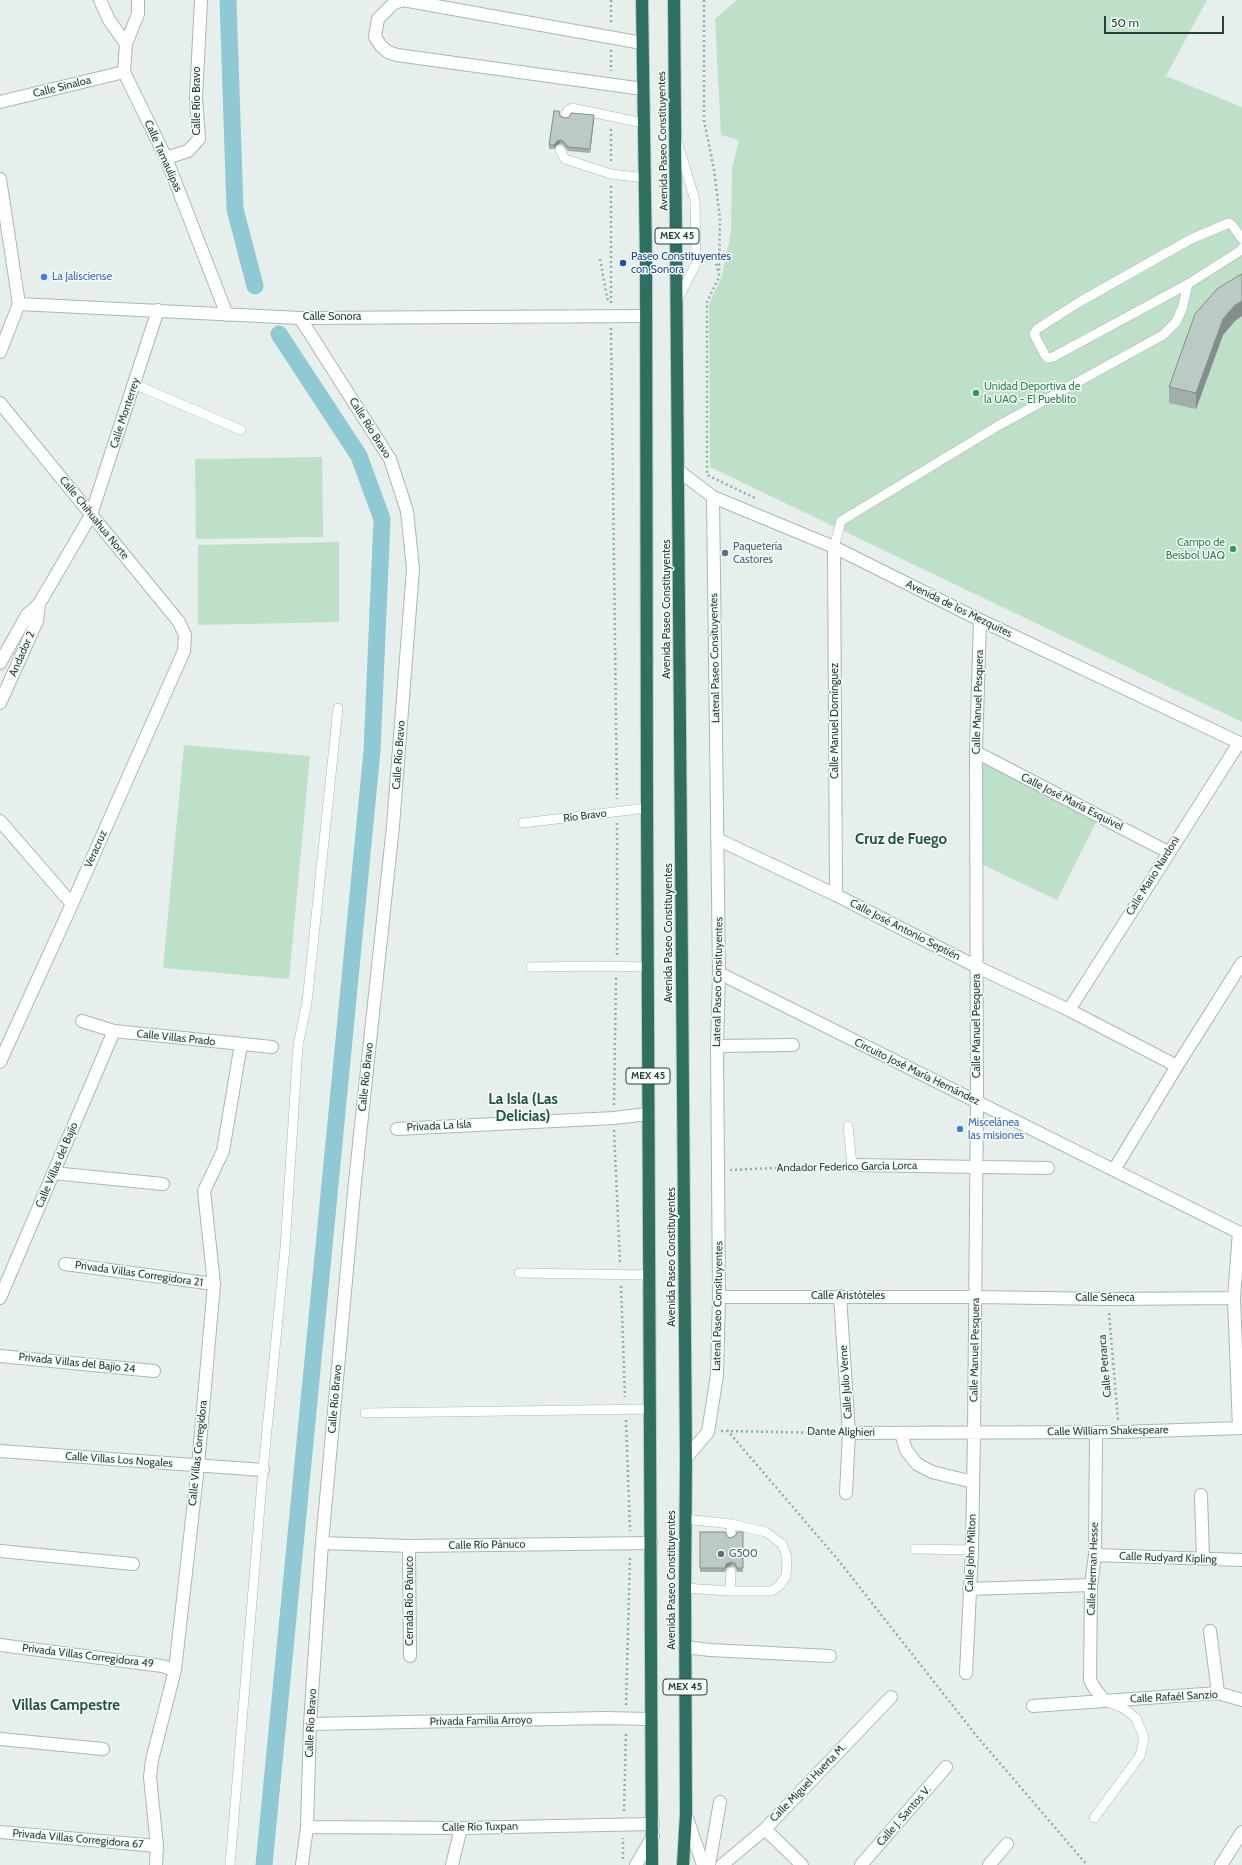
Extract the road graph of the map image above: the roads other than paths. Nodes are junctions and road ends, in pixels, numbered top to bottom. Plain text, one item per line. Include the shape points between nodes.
1 (100, 0) edge
2 (138, 0) edge
3 (201, 0) edge
4 (642, 0) edge
5 (674, 0) edge
6 (642, 42) junction
7 (126, 44) junction
8 (124, 72) junction
9 (643, 88) junction
10 (0, 102) edge
11 (565, 116) edge
12 (644, 123) junction
13 (676, 138) junction
14 (560, 150) dead end
15 (166, 158) junction
16 (645, 178) junction
17 (1, 188) edge
18 (1242, 239) edge
19 (1242, 248) edge
20 (1188, 284) junction
21 (678, 299) junction
22 (19, 304) junction
23 (158, 310) junction
24 (227, 315) junction
25 (646, 316) junction
26 (300, 318) junction
27 (0, 352) edge
28 (134, 384) junction
29 (0, 403) edge
30 (241, 430) dead end
31 (679, 471) junction
32 (713, 497) junction
33 (91, 515) junction
34 (834, 548) junction
35 (39, 604) junction
36 (980, 620) junction
37 (185, 635) joint
38 (0, 663) edge
39 (0, 703) edge
40 (338, 708) dead end
41 (1241, 743) edge
42 (976, 752) junction
43 (647, 808) junction
44 (0, 821) edge
45 (523, 823) dead end
46 (718, 839) junction
47 (1168, 852) junction
48 (836, 895) junction
49 (72, 904) junction
50 (1242, 964) edge
51 (531, 967) dead end
52 (648, 967) junction
53 (977, 967) junction
54 (719, 973) junction
55 (1069, 1010) junction
56 (82, 1021) dead end
57 (114, 1031) junction
58 (241, 1044) junction
59 (793, 1045) dead end
60 (272, 1046) dead end
61 (717, 1046) junction
62 (0, 1062) edge
63 (1177, 1066) junction
64 (977, 1102) junction
65 (648, 1114) junction
66 (848, 1126) dead end
67 (397, 1129) dead end
68 (852, 1165) joint
69 (976, 1167) junction
70 (1048, 1168) dead end
71 (1114, 1170) junction
72 (53, 1174) junction
73 (163, 1184) dead end
74 (1241, 1233) edge
75 (65, 1264) dead end
76 (519, 1273) dead end
77 (650, 1275) junction
78 (214, 1284) junction
79 (840, 1296) junction
80 (976, 1296) junction
81 (719, 1297) junction
82 (0, 1298) edge
83 (1234, 1298) junction
84 (0, 1356) edge
85 (154, 1371) dead end
86 (650, 1409) junction
87 (365, 1412) dead end
88 (1241, 1428) edge
89 (1096, 1432) junction
90 (849, 1433) junction
91 (901, 1433) junction
92 (974, 1433) junction
93 (0, 1452) edge
94 (686, 1458) junction
95 (198, 1466) junction
96 (263, 1470) junction
97 (973, 1482) junction
98 (846, 1493) dead end
99 (1201, 1496) dead end
100 (685, 1519) junction
101 (731, 1524) junction
102 (731, 1536) edge
103 (322, 1543) junction
104 (651, 1543) junction
105 (409, 1546) junction
106 (914, 1549) dead end
107 (972, 1550) junction
108 (0, 1551) edge
109 (1094, 1555) junction
110 (1203, 1559) junction
111 (1242, 1560) edge
112 (133, 1564) dead end
113 (731, 1572) dead end
114 (1091, 1585) junction
115 (684, 1588) junction
116 (969, 1589) junction
117 (730, 1591) junction
118 (1210, 1631) dead end
119 (0, 1645) edge
120 (685, 1647) junction
121 (410, 1656) dead end
122 (830, 1656) dead end
123 (175, 1670) junction
124 (966, 1673) dead end
125 (1218, 1693) junction
126 (891, 1697) dead end
127 (1242, 1700) edge
128 (1105, 1701) junction
129 (1033, 1706) dead end
130 (651, 1719) junction
131 (310, 1724) junction
132 (0, 1739) edge
133 (103, 1749) dead end
134 (946, 1768) dead end
135 (720, 1802) dead end
136 (686, 1814) junction
137 (1094, 1818) dead end
138 (307, 1826) junction
139 (461, 1828) junction
140 (765, 1829) junction
141 (653, 1830) junction
142 (0, 1832) edge
143 (1242, 1832) edge
144 (1007, 1844) dead end
145 (157, 1846) junction
146 (156, 1865) edge
147 (230, 1865) edge
148 (302, 1865) edge
149 (452, 1865) edge
150 (636, 1865) edge
151 (652, 1865) edge
152 (684, 1865) edge
153 (703, 1865) edge
154 (709, 1865) edge
155 (722, 1865) edge
156 (802, 1865) edge
157 (861, 1865) edge
158 (989, 1865) edge
159 (1221, 1865) edge

1 - 7 street via 109,20
2 - 7 street via 138,14
3 - 15 street, Calle Río Bravo via 196,98 199,139 188,151
4 - 6 highway, Avenida Paseo Constituyentes / MEX 45
5 - 13 highway, Avenida Paseo Constituyentes / MEX 45
6 - 9 highway, Avenida Paseo Constituyentes / MEX 45
6 - 9 street via 403,0 394,3 378,19 375,37 388,52 398,55
7 - 8 street
8 - 10 street, Calle Sinaloa
8 - 15 street, Calle Tamaulipas
9 - 12 highway, Avenida Paseo Constituyentes / MEX 45
11 - 12 lane via 572,108
12 - 16 highway, Avenida Paseo Constituyentes / MEX 45
13 - 21 highway, Avenida Paseo Constituyentes / MEX 45
13 - 21 lane via 695,200 696,264
14 - 16 lane via 565,159 611,174
15 - 24 street, Calle Tamaulipas
16 - 25 highway, Avenida Paseo Constituyentes / MEX 45
17 - 22 street
18 - 20 lane via 1229,223 1191,239 1081,301 1037,329 1034,334 1048,358
19 - 20 lane
20 - 34 lane via 1176,322 1163,336 996,427 841,521
21 - 31 highway, Avenida Paseo Constituyentes / MEX 45
22 - 23 street, Calle Sonora
22 - 27 street
23 - 24 street, Calle Sonora
23 - 28 street, Calle Monterrey
24 - 26 street, Calle Sonora
25 - 26 street, Calle Sonora
25 - 43 highway, Avenida Paseo Constituyentes / MEX 45
26 - 103 street, Calle Río Bravo via 390,458 407,511 413,569 393,826 355,1182
28 - 30 lane
28 - 33 street, Calle Monterrey
29 - 33 street, Calle Chihuahua Norte
31 - 32 street, Avenida de los Mezquites
31 - 94 highway, Avenida Paseo Constituyentes / MEX 45
32 - 34 street, Avenida de los Mezquites
32 - 46 street, Lateral Paseo Consituyentes
33 - 35 street, Andador 2
33 - 37 street, Calle Chihuahua Norte via 180,622
34 - 36 street, Avenida de los Mezquites
34 - 48 street, Calle Manuel Domínguez
35 - 38 street, Andador 2 via 27,615
35 - 39 street, Andador 2 via 37,621
36 - 41 street, Avenida de los Mezquites
36 - 42 street, Calle Manuel Pesquera
37 - 49 street, Veracruz via 184,651
40 - 96 lane via 307,1002 298,1045 286,1248
41 - 47 street, Calle Mario Nardoni
42 - 47 street, Calle José María Esquivel
42 - 53 street, Calle Manuel Pesquera
43 - 45 lane, Río Bravo
43 - 52 highway, Avenida Paseo Constituyentes / MEX 45
44 - 49 street
46 - 48 street, Calle José Antonio Septién
46 - 54 street, Lateral Paseo Consituyentes
47 - 55 street, Calle Mario Nardoni
48 - 53 street, Calle José Antonio Septién
49 - 62 street, Veracruz
50 - 63 street
51 - 52 lane
52 - 65 highway, Avenida Paseo Constituyentes / MEX 45
53 - 55 street, Calle José Antonio Septién
53 - 64 street, Calle Manuel Pesquera
54 - 61 street, Lateral Paseo Consituyentes
54 - 64 street, Circuito José María Hernández
55 - 63 street, Calle José Antonio Septién
56 - 57 street, Calle Villas Prado
57 - 58 street, Calle Villas Prado
57 - 72 street, Calle Villas del Bajío
58 - 60 street, Calle Villas Prado
58 - 78 street, Calle Villas Corregidora via 223,1151 204,1191
59 - 61 street
61 - 81 street, Lateral Paseo Consituyentes
63 - 71 street
64 - 69 street, Calle Manuel Pesquera
64 - 71 street, Circuito José María Hernández
65 - 67 street, Privada La Isla
65 - 77 highway, Avenida Paseo Constituyentes / MEX 45
66 - 68 lane
68 - 69 street, Andador Federico García Lorca
69 - 70 street, Andador Federico García Lorca
69 - 80 street, Calle Manuel Pesquera
71 - 74 street, Circuito José María Hernández
72 - 73 street
72 - 82 street, Calle Villas del Bajío
74 - 83 street
75 - 78 street, Privada Villas Corregidora 21
76 - 77 lane
77 - 86 highway, Avenida Paseo Constituyentes / MEX 45
78 - 95 street, Calle Villas Corregidora
79 - 80 street, Calle Aristóteles
79 - 81 street, Calle Aristóteles
79 - 90 street, Calle Julio Verne
80 - 83 street, Calle Séneca
80 - 92 street, Calle Manuel Pesquera
81 - 94 street, Lateral Paseo Consituyentes via 717,1375 708,1432
83 - 88 street
84 - 85 street, Privada Villas del Bajio 24
86 - 87 lane
86 - 104 highway, Avenida Paseo Constituyentes / MEX 45
88 - 89 street, Calle William Shakespeare
89 - 92 street, Calle William Shakespeare
89 - 109 street, Calle Herman Hesse
90 - 91 street, Dante Alighieri
90 - 98 street, Calle Julio Verne
91 - 92 street, Dante Alighieri
91 - 97 street via 906,1450 917,1464 932,1472
92 - 97 street, Calle John Milton
93 - 95 street, Calle Villas Los Nogales
94 - 100 highway, Avenida Paseo Constituyentes / MEX 45
95 - 96 street, Calle Villas Los Nogales
95 - 123 street, Calle Villas Corregidora
96 - 147 lane
97 - 107 street, Calle John Milton
99 - 110 street
100 - 101 lane
100 - 115 highway, Avenida Paseo Constituyentes / MEX 45
101 - 102 lane
101 - 117 lane via 766,1532 782,1544 787,1557 786,1576 772,1591
103 - 105 street, Calle Río Pánuco
103 - 131 street, Calle Río Bravo
104 - 105 street, Calle Río Pánuco
104 - 130 highway, Avenida Paseo Constituyentes / MEX 45
105 - 121 street, Cerrada Río Pánuco
106 - 107 lane
107 - 116 street, Calle John Milton
108 - 112 street
109 - 110 street, Calle Rudyard Kipling
109 - 114 street, Calle Herman Hesse
110 - 111 street, Calle Rudyard Kipling
113 - 117 lane
114 - 116 street
114 - 128 street, Calle Herman Hesse via 1090,1680
115 - 117 lane
115 - 120 highway, Avenida Paseo Constituyentes / MEX 45
116 - 124 street, Calle John Milton
118 - 125 street
119 - 123 street, Privada Villas Corregidora 49 via 162,1666
120 - 122 street
120 - 136 highway, Avenida Paseo Constituyentes / MEX 45
123 - 145 street, Calle Villas Corregidora via 150,1777
125 - 127 street, Calle Rafaél Sanzio
125 - 128 street, Calle Rafaél Sanzio
126 - 140 street, Calle Miguel Huerta M.
128 - 129 street, Calle Rafaél Sanzio
128 - 137 lane via 1123,1708 1136,1718 1144,1738 1140,1756
130 - 131 street, Privada Familia Arroyo
130 - 141 highway, Avenida Paseo Constituyentes / MEX 45
131 - 138 street, Calle Río Bravo
132 - 133 street
134 - 157 street, Calle J. Santos V.
135 - 154 street
136 - 152 highway, Avenida Paseo Constituyentes / MEX 45
136 - 153 street
138 - 139 street, Calle Río Tuxpan
138 - 148 street, Calle Río Bravo
139 - 141 street, Calle Río Tuxpan via 624,1824
139 - 149 street
140 - 155 street, Calle Miguel Huerta M.
140 - 156 street
141 - 150 street
141 - 151 highway, Avenida Paseo Constituyentes / MEX 45
142 - 145 street, Privada Villas Corregidora 67
143 - 159 street
144 - 158 street
145 - 146 street, Calle Villas Corregidora

